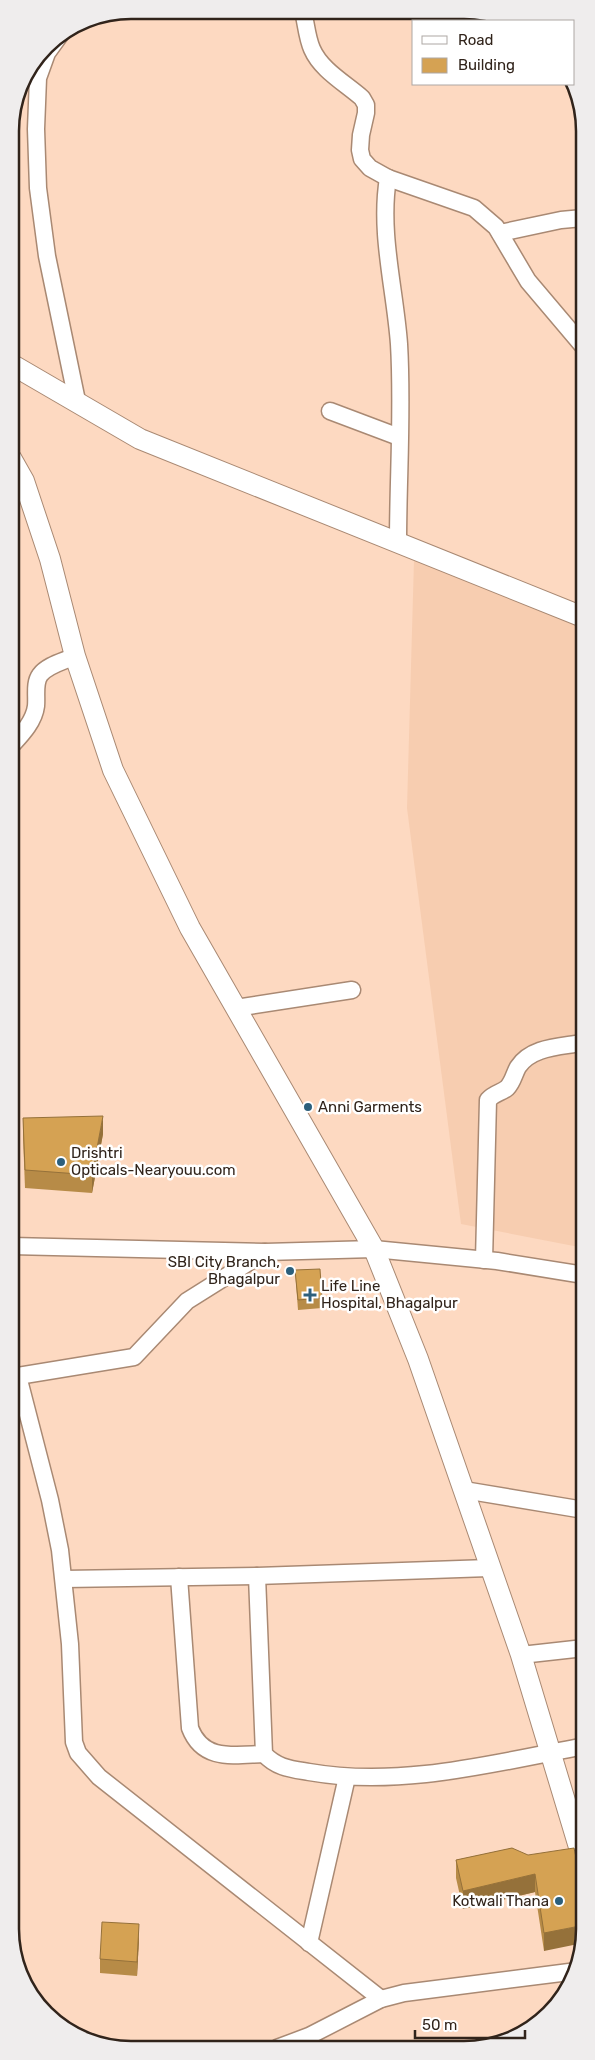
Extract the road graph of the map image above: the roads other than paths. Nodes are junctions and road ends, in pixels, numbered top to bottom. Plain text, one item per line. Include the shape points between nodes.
1 (305, 19) edge
2 (45, 58) edge
3 (388, 178) junction
4 (576, 219) edge
5 (500, 233) junction
6 (576, 338) edge
7 (19, 370) edge
8 (77, 401) junction
9 (330, 412) dead end
10 (399, 437) junction
11 (19, 472) edge
12 (398, 543) junction
13 (576, 614) edge
14 (75, 656) junction
15 (19, 736) edge
16 (352, 990) dead end
17 (236, 1008) junction
18 (576, 1044) edge
19 (19, 1246) edge
20 (374, 1249) junction
21 (265, 1252) junction
22 (484, 1260) junction
23 (576, 1274) edge
24 (19, 1378) edge
25 (19, 1393) edge
26 (464, 1490) junction
27 (576, 1509) edge
28 (489, 1568) junction
29 (257, 1576) junction
30 (179, 1577) junction
31 (64, 1579) junction
32 (576, 1649) edge
33 (521, 1655) junction
34 (576, 1747) edge
35 (551, 1752) junction
36 (264, 1754) junction
37 (347, 1777) junction
38 (576, 1837) edge
39 (309, 1942) junction
40 (568, 1972) edge
41 (381, 1999) junction
42 (296, 2041) edge

1 - 3 street via 311,48 317,57 366,105 361,135 362,158 370,168
2 - 8 street via 38,78 38,188 47,256
3 - 5 street via 474,208
3 - 10 street via 386,223 398,344
4 - 5 street
5 - 6 street via 528,281
7 - 8 main road
8 - 12 main road via 140,439
9 - 10 street
10 - 12 street
11 - 14 main road via 50,559
12 - 13 main road
14 - 15 street via 41,673 32,720
14 - 17 main road via 114,770 190,928
16 - 17 street
17 - 20 main road
18 - 22 street via 534,1052 517,1068 506,1089 494,1093 488,1100
19 - 21 street
20 - 21 street
20 - 22 street
20 - 26 main road via 418,1359
21 - 24 street via 187,1301 134,1356
22 - 23 street
25 - 31 street via 50,1500
26 - 27 street
26 - 28 main road
28 - 29 street
28 - 33 main road
29 - 30 street
29 - 36 street
30 - 31 street
30 - 36 street via 190,1728 194,1738 200,1747 223,1755
31 - 39 street via 74,1742 78,1753 99,1777
32 - 33 street
33 - 35 main road
34 - 35 street
35 - 37 street via 439,1773
35 - 38 main road
36 - 37 street via 281,1767
37 - 39 street
39 - 41 street
40 - 41 street via 404,1993
41 - 42 street

